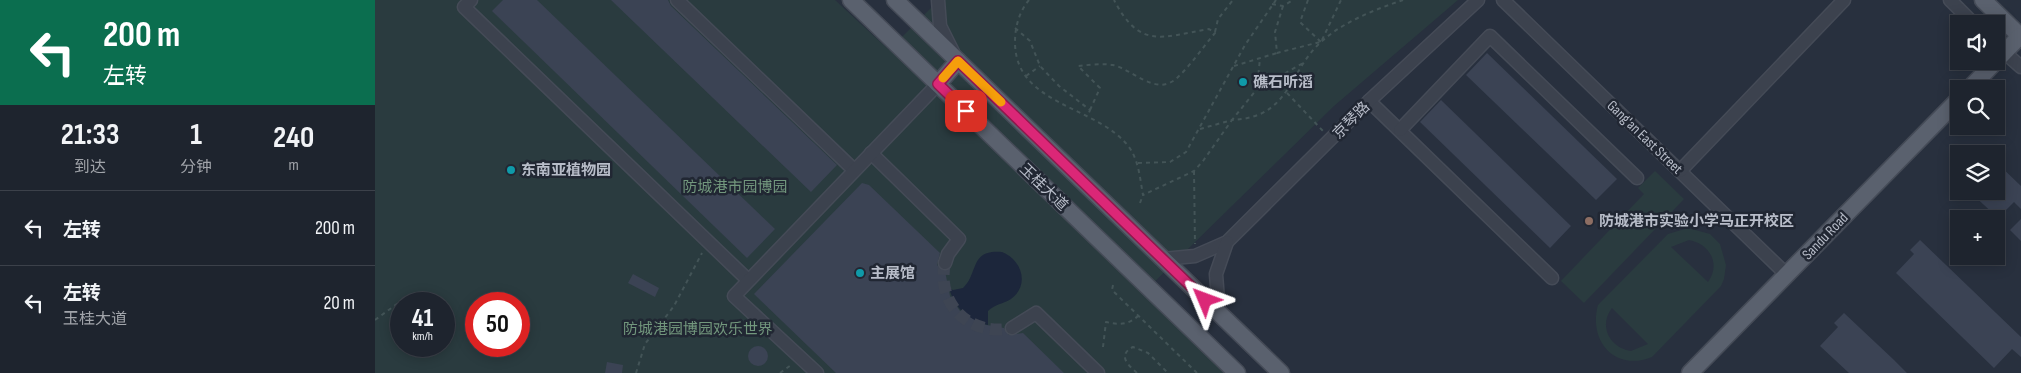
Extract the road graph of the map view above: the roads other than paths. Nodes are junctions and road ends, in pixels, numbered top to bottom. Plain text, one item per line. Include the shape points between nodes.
1 (471, 0) edge
2 (677, 0) edge
3 (851, 0) edge
4 (895, 0) edge
5 (938, 0) edge
6 (1478, 0) edge
7 (1503, 0) edge
8 (1844, 0) edge
9 (1950, 0) edge
10 (1983, 0) edge
11 (1965, 15) edge
12 (2021, 37) edge
13 (2005, 50) edge
14 (2005, 59) edge
15 (958, 61) junction
16 (2021, 67) edge
17 (1985, 70) edge
18 (1977, 80) edge
19 (938, 84) junction
20 (1369, 101) junction
21 (1950, 108) edge
22 (1400, 130) junction
23 (871, 153) junction
24 (854, 170) junction
25 (1680, 171) junction
26 (1637, 178) dead end
27 (1227, 242) junction
28 (1163, 259) junction
29 (945, 263) tunnel mouth
30 (1787, 274) junction
31 (1552, 278) dead end
32 (748, 280) junction
33 (1219, 313) junction
34 (1012, 328) tunnel mouth
35 (817, 373) edge
36 (1098, 373) edge
37 (1237, 373) edge
38 (1281, 373) edge
39 (1691, 373) edge

1 - 32 street via 464,7
2 - 24 street
3 - 19 main road, 玉桂大道
4 - 15 main road, 玉桂大道
5 - 15 street via 940,26
6 - 20 street, 京琴路
7 - 25 street, Gang'an East Street
8 - 25 street
9 - 11 street
10 - 12 main road
12 - 13 main road
14 - 16 street
15 - 19 main road
15 - 28 main road, 玉桂大道
17 - 18 main road
19 - 23 street
19 - 37 main road, 玉桂大道
20 - 22 street
20 - 27 street, 京琴路
21 - 30 main road, Sandu Road
22 - 26 street via 1491,36
22 - 31 street
23 - 24 street
23 - 29 street via 959,238
24 - 32 street
25 - 30 street, Gang'an East Street
27 - 28 street via 1195,256
27 - 33 street via 1216,274
28 - 33 main road, 玉桂大道
30 - 39 main road, Sandu Road
32 - 35 street via 734,296
33 - 38 main road, 玉桂大道
34 - 36 street via 1036,313

